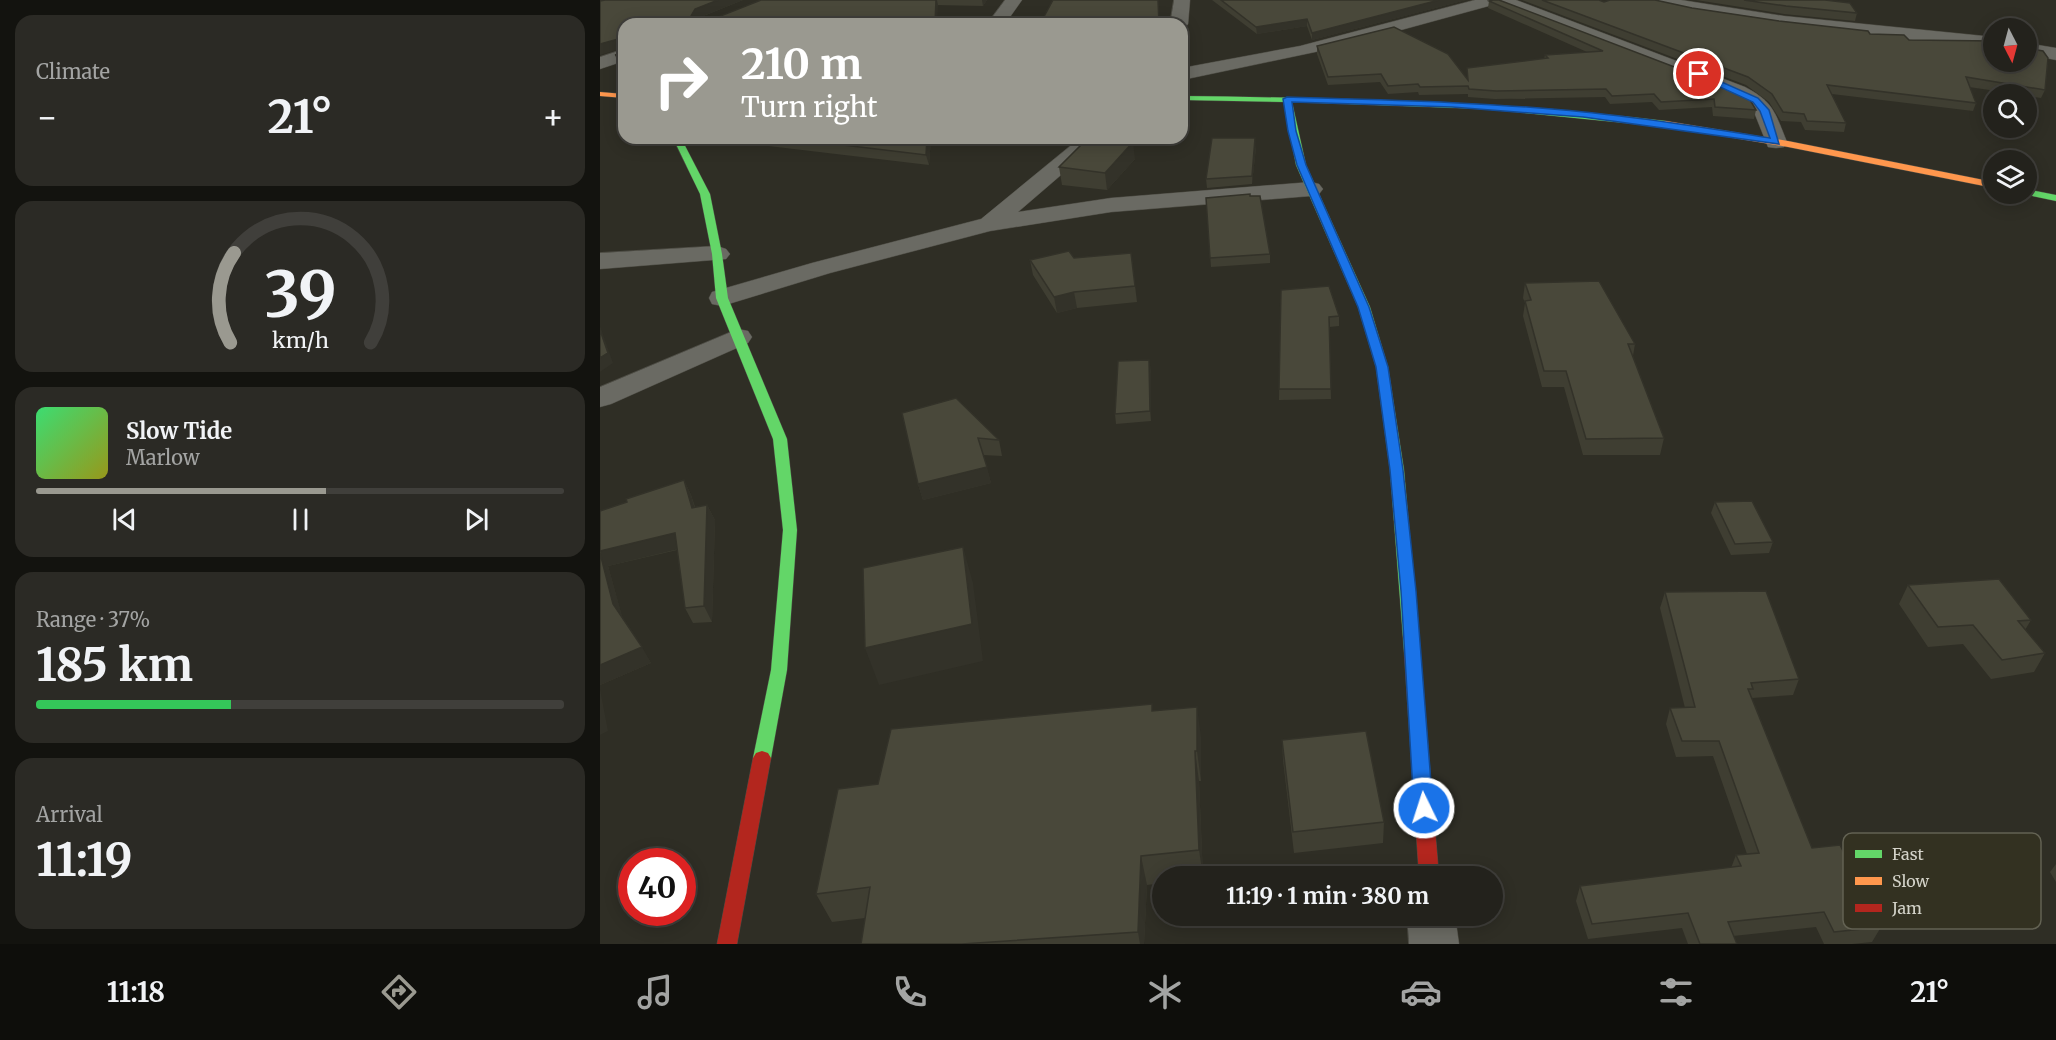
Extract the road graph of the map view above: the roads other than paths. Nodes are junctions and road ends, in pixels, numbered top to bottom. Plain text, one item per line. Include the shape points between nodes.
1 (1014, 0) edge
2 (1182, 0) edge
3 (1493, 0) edge
4 (1500, 0) edge
5 (1655, 0) edge
6 (1000, 18) edge
7 (1180, 18) edge
8 (1983, 41) edge
9 (2037, 50) edge
10 (2056, 54) edge
11 (618, 57) edge
12 (600, 63) edge
13 (1188, 73) edge
14 (600, 94) edge
15 (618, 96) edge
16 (1188, 98) edge
17 (1287, 99) junction
18 (1776, 142) junction
19 (680, 144) edge
20 (1086, 144) edge
21 (1983, 183) edge
22 (1311, 189) junction
23 (2037, 194) edge
24 (2056, 198) edge
25 (989, 224) junction
26 (717, 254) junction
27 (600, 261) edge
28 (722, 298) junction
29 (738, 337) junction
30 (600, 398) edge
31 (1428, 866) edge
32 (1432, 926) edge
33 (728, 944) edge
34 (1434, 944) edge

1 - 6 street
2 - 7 street
3 - 13 street via 1341,42
4 - 18 street via 1738,91 1764,110
5 - 8 street via 1784,21
9 - 10 street
11 - 12 street
14 - 15 street
16 - 17 street
17 - 18 street via 1449,104 1583,114
17 - 22 street via 1292,131
18 - 21 street
19 - 26 street via 705,194
20 - 25 street
22 - 25 street via 1111,205
22 - 31 street via 1364,307 1382,367 1408,591
23 - 24 street
25 - 28 street
26 - 27 street
26 - 28 street
28 - 29 street
29 - 30 street
29 - 33 street via 780,439 790,530 779,670
32 - 34 street

